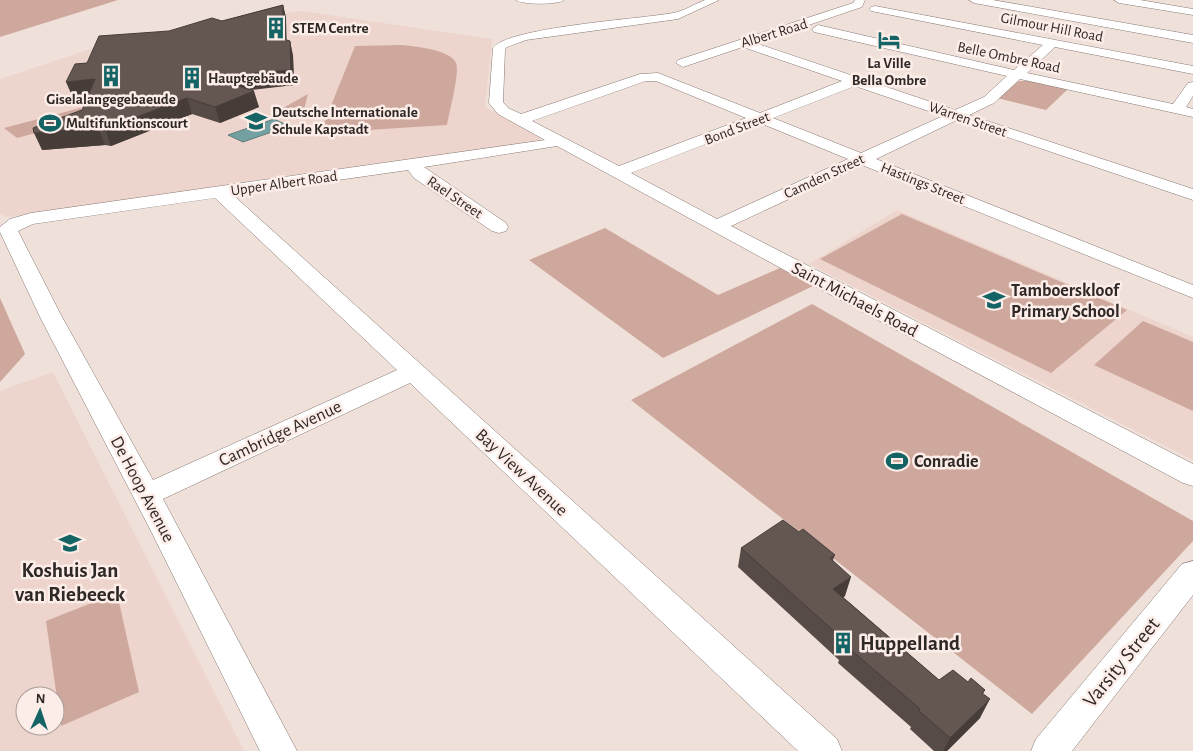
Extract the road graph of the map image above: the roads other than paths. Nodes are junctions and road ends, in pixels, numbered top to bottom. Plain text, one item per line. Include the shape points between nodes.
1 (522, 0) edge
2 (559, 0) edge
3 (714, 0) edge
4 (860, 0) edge
5 (974, 0) edge
6 (1057, 0) edge
7 (1119, 0) edge
8 (875, 9) dead end
9 (1042, 12) junction
10 (1193, 12) edge
11 (818, 29) dead end
12 (1014, 36) junction
13 (1193, 39) edge
14 (1052, 43) junction
15 (742, 44) junction
16 (683, 63) dead end
17 (1193, 70) edge
18 (1018, 76) junction
19 (855, 81) junction
20 (1193, 86) edge
21 (1177, 109) junction
22 (1193, 113) edge
23 (956, 115) junction
24 (763, 118) junction
25 (519, 120) junction
26 (558, 141) junction
27 (862, 158) junction
28 (413, 165) junction
29 (618, 173) junction
30 (220, 193) junction
31 (1193, 195) edge
32 (717, 226) junction
33 (10, 227) joint
34 (499, 227) dead end
35 (1193, 292) edge
36 (413, 372) junction
37 (1193, 476) edge
38 (146, 495) junction
39 (1193, 573) edge
40 (279, 751) edge
41 (824, 751) edge
42 (1049, 751) edge

1 - 2 street
3 - 25 street, Saint Michaels Road via 678,16 524,37 504,44 499,48 496,103
4 - 15 street, Albert Road via 858,6
5 - 9 street
6 - 9 street
7 - 10 street
8 - 12 street, Gilmour Hill Road
9 - 12 street
9 - 13 street
11 - 18 street, Belle Ombre Road
12 - 14 street, Gilmour Hill Road
14 - 17 street, Gilmour Hill Road
14 - 18 street, Camden Street
15 - 16 street, Albert Road
15 - 19 street, Warren Street
18 - 21 street, Belle Ombre Road
18 - 23 street, Camden Street via 989,100
19 - 23 street, Warren Street
19 - 24 street, Bond Street
20 - 21 street
21 - 22 street, Belle Ombre Road
23 - 27 street, Camden Street
23 - 31 street, Warren Street
24 - 25 street, Hastings Street via 652,76
24 - 27 street, Hastings Street
24 - 29 street, Bond Street
25 - 26 street, Saint Michaels Road
26 - 28 street, Upper Albert Road
26 - 29 street, Saint Michaels Road
27 - 32 street, Camden Street
27 - 35 street, Hastings Street
28 - 30 street, Upper Albert Road
28 - 34 street, Rael Street via 420,174
29 - 32 street, Saint Michaels Road
30 - 33 street, Upper Albert Road via 31,220
30 - 36 street, Bay View Avenue
32 - 37 street, Saint Michaels Road
33 - 38 street, De Hoop Avenue via 8,232 51,318
36 - 38 street, Cambridge Avenue
36 - 41 street, Bay View Avenue
38 - 40 street, De Hoop Avenue
39 - 42 street, Varsity Street

